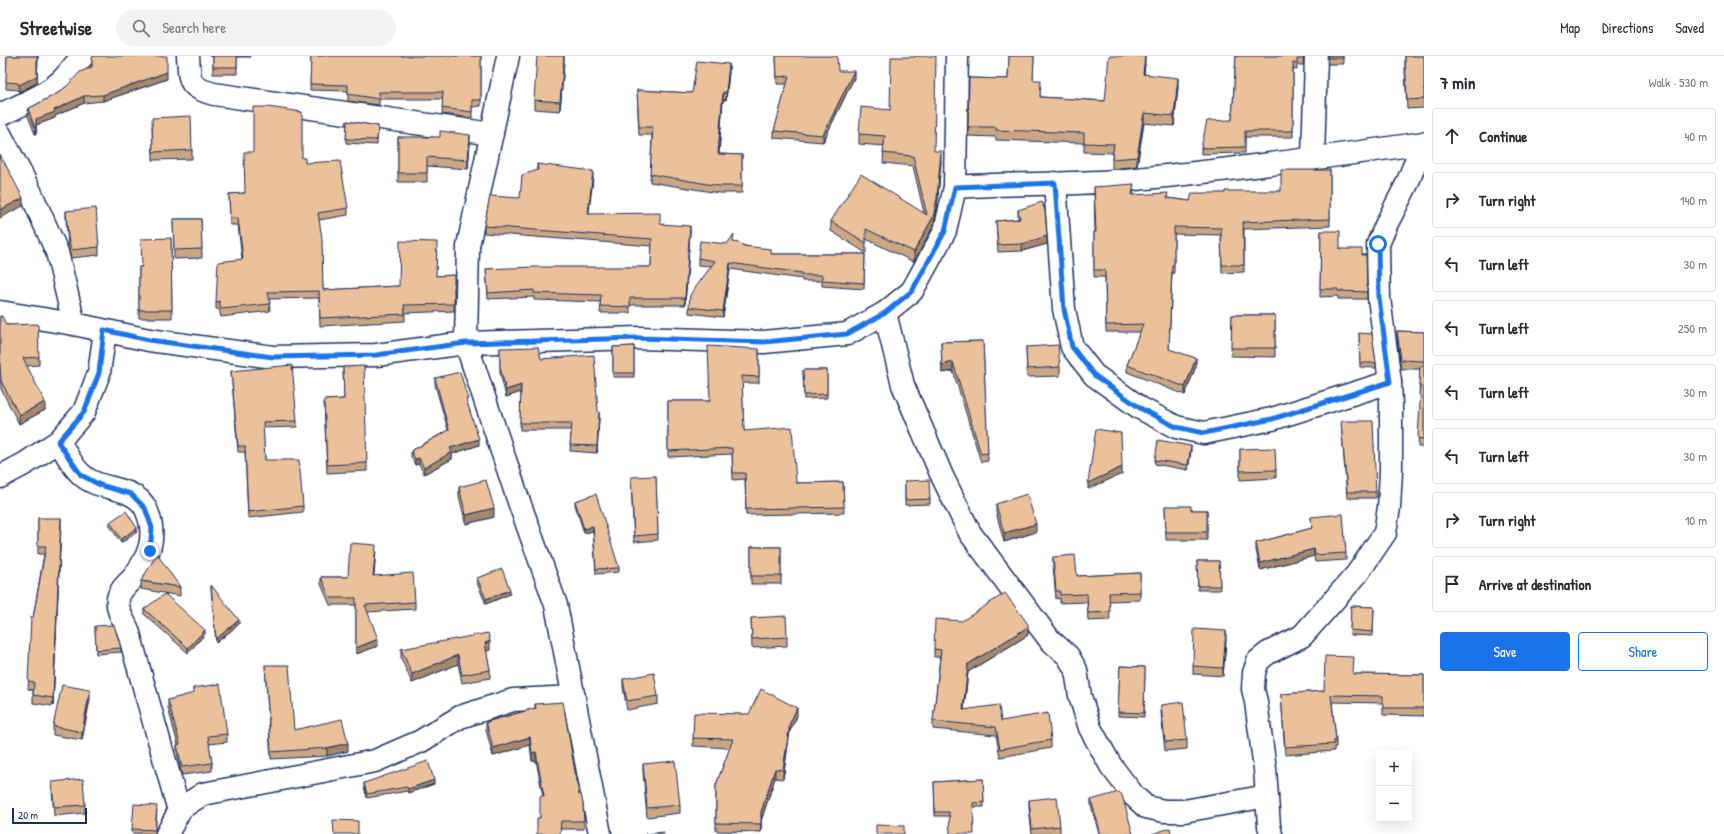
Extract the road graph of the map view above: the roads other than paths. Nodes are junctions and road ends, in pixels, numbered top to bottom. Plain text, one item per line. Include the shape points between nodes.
1 (83, 56) edge
2 (188, 56) edge
3 (508, 56) edge
4 (957, 56) edge
5 (1316, 56) edge
6 (0, 115) edge
7 (0, 134) edge
8 (492, 134) junction
9 (1424, 143) edge
10 (1313, 159) junction
11 (1055, 183) junction
12 (955, 187) junction
13 (0, 312) edge
14 (885, 313) junction
15 (74, 324) junction
16 (104, 330) junction
17 (466, 343) junction
18 (1390, 382) junction
19 (58, 442) junction
20 (0, 477) edge
21 (574, 697) junction
22 (1267, 796) junction
23 (179, 811) junction
24 (166, 834) edge
25 (600, 834) edge
26 (1271, 834) edge

1 - 6 street via 64,78 50,89
2 - 8 street via 189,77 200,91
3 - 8 street
4 - 12 street
5 - 10 street
7 - 15 street via 30,191 57,252
8 - 17 street via 468,246
9 - 10 street
9 - 18 street via 1378,244 1379,298
10 - 11 street via 1114,181
11 - 12 street
11 - 18 street via 1064,309 1072,347 1094,375 1140,408 1176,427 1204,433 1272,419
12 - 14 street via 945,231 912,291
13 - 15 street
14 - 17 street via 847,334 764,342 639,338
14 - 22 street via 903,385 942,476 970,533 1037,625 1068,656 1076,670 1080,696 1090,728 1111,766 1134,796 1146,807 1164,811 1184,811
15 - 16 street
16 - 17 street via 149,340 273,357 376,355
16 - 19 street via 99,373 84,412
17 - 21 street via 556,605
18 - 22 street via 1391,472 1385,533 1357,574 1302,636 1268,653 1258,661 1254,673 1253,689
19 - 20 street
19 - 23 street via 81,475 100,485 131,494 145,508 152,528 150,551 118,598 118,607 128,630
21 - 23 street via 513,700 460,717 421,741 375,761 203,794
21 - 25 street
22 - 26 street
23 - 24 street

